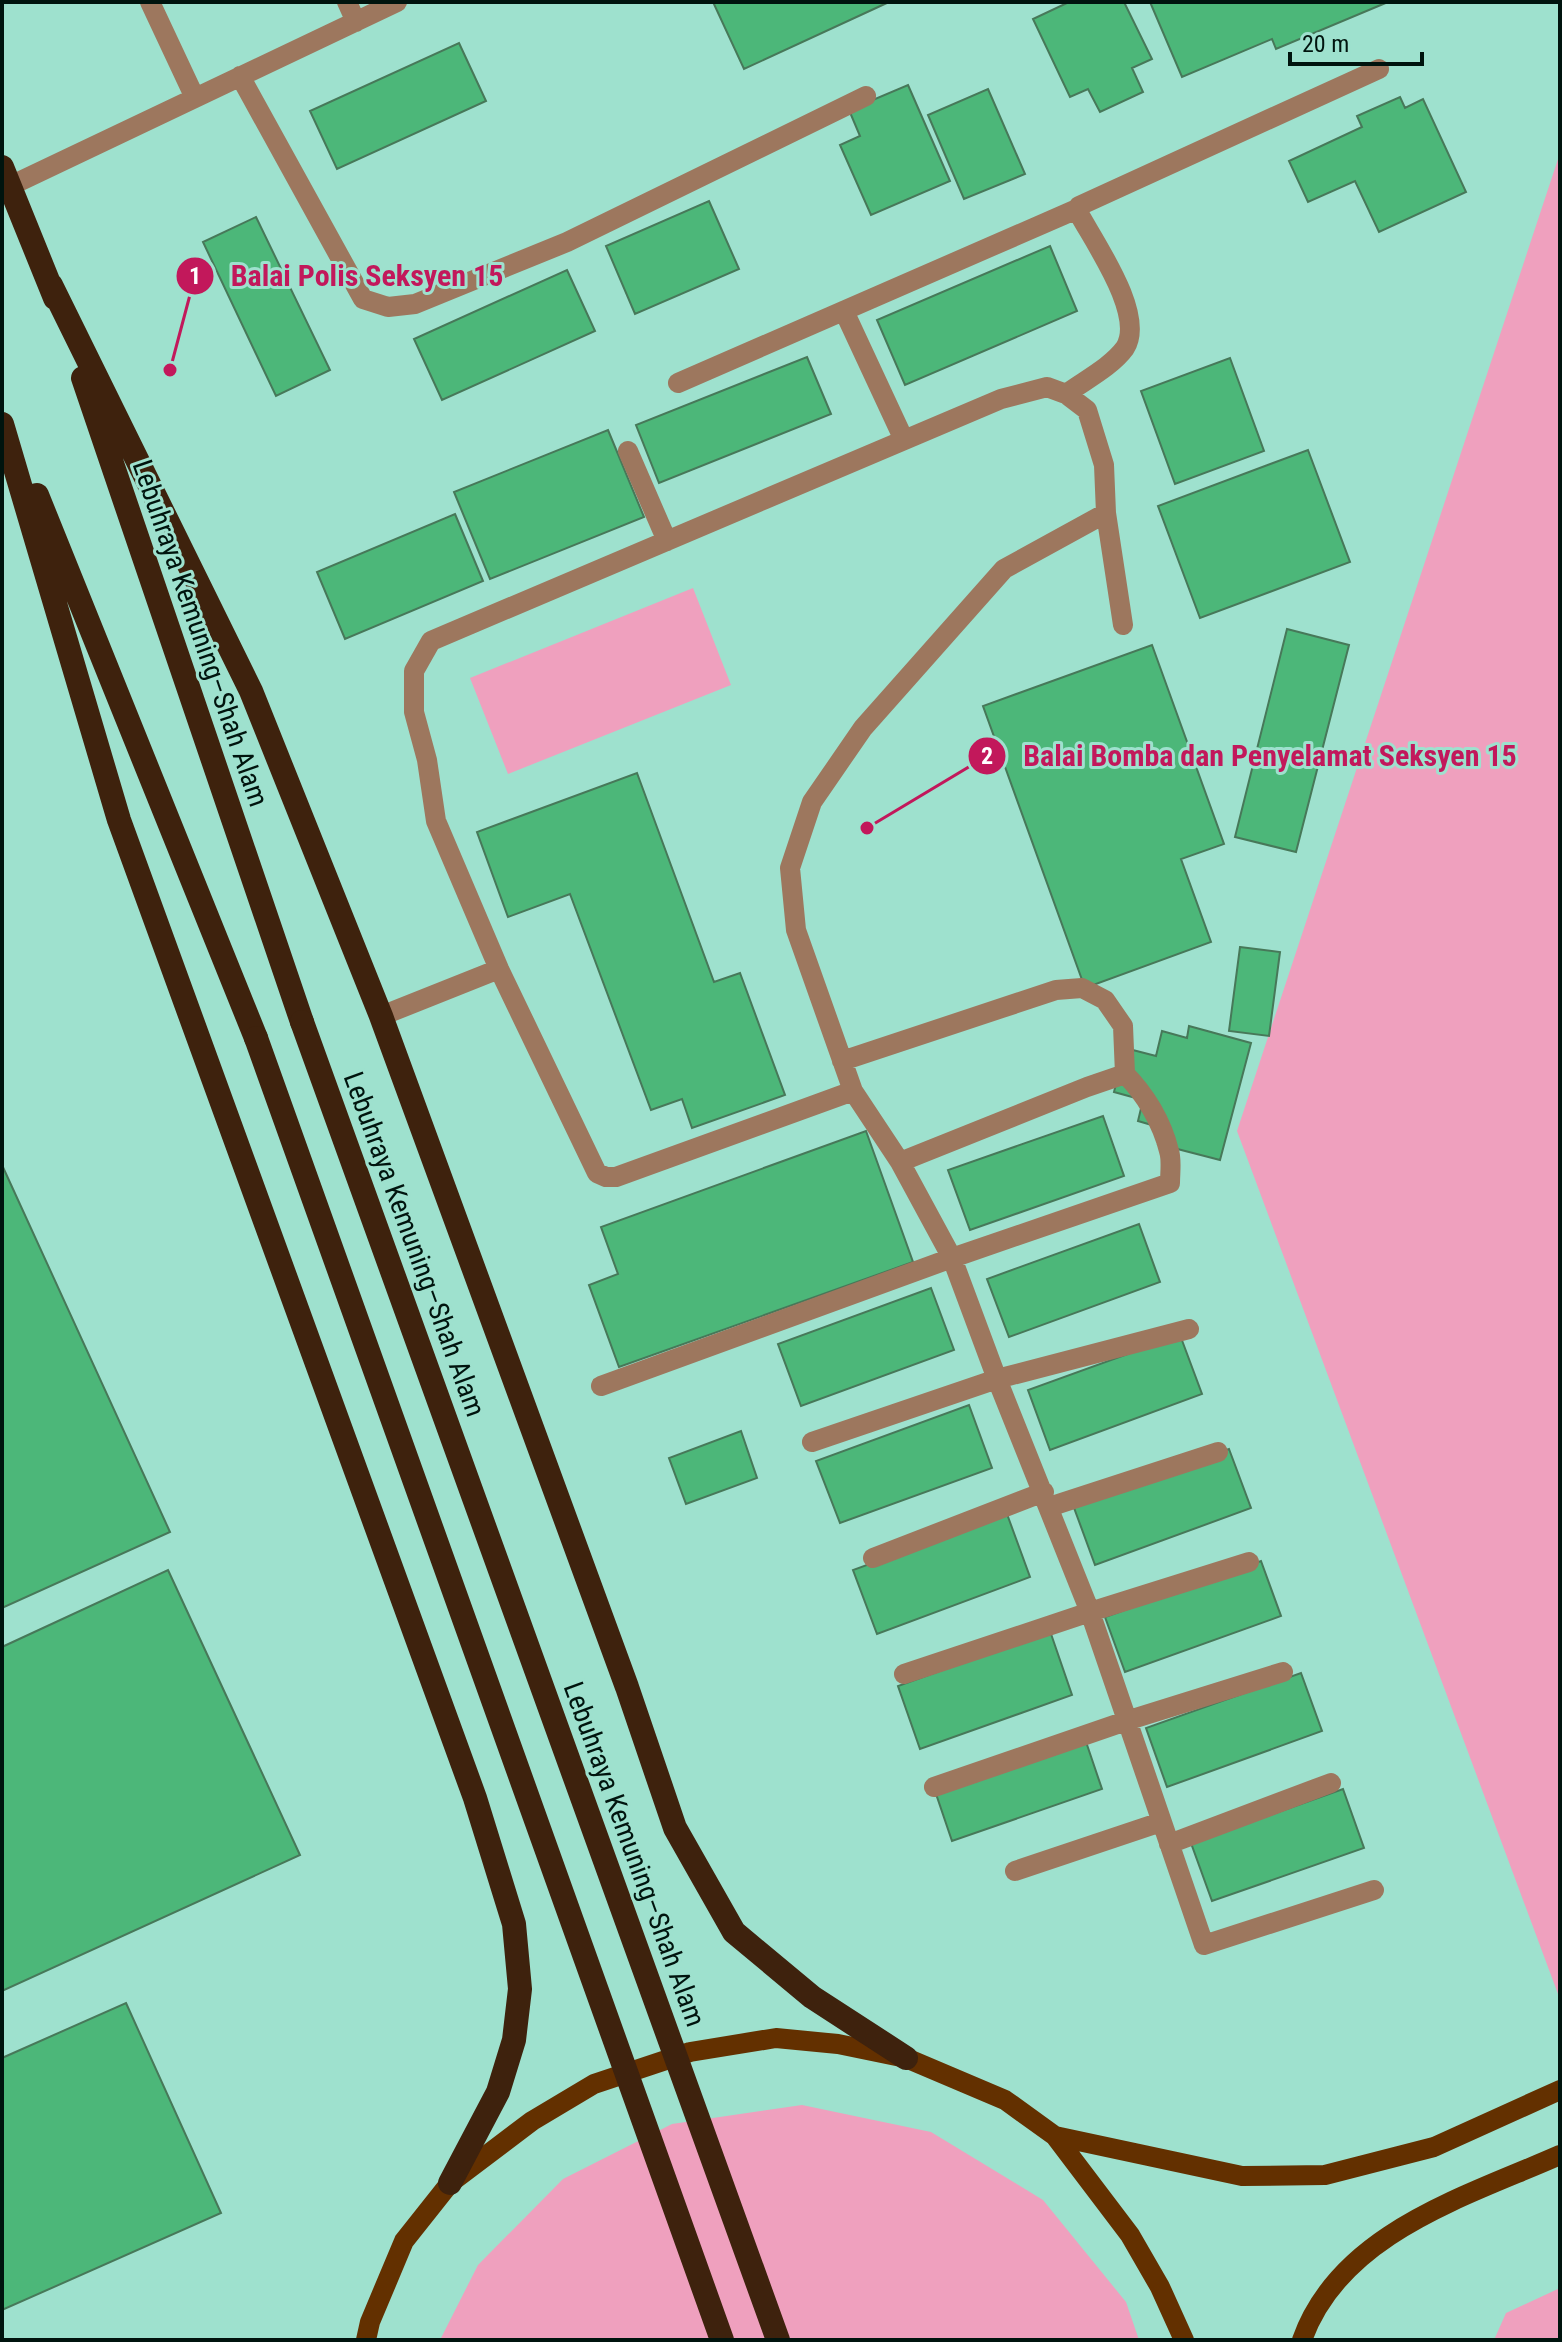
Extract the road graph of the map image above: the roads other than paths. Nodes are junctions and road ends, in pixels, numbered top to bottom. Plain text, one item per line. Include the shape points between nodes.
1 (150, 2) edge
2 (347, 2) edge
3 (397, 2) edge
4 (356, 22) junction
5 (1379, 69) dead end
6 (240, 76) junction
7 (866, 96) dead end
8 (195, 98) junction
9 (6, 176) edge
10 (1077, 209) junction
11 (51, 285) junction
12 (844, 311) junction
13 (678, 383) dead end
14 (1066, 394) junction
15 (2, 407) edge
16 (2, 424) edge
17 (904, 440) junction
18 (628, 451) dead end
19 (1106, 513) junction
20 (667, 541) junction
21 (1123, 625) dead end
22 (499, 969) junction
23 (381, 1016) junction
24 (842, 1061) junction
25 (1125, 1074) junction
26 (853, 1091) junction
27 (900, 1162) junction
28 (952, 1258) junction
29 (1189, 1329) dead end
30 (997, 1379) junction
31 (601, 1386) dead end
32 (812, 1442) dead end
33 (1218, 1452) dead end
34 (1046, 1500) junction
35 (873, 1558) dead end
36 (1249, 1562) dead end
37 (1090, 1612) junction
38 (1283, 1672) dead end
39 (904, 1674) dead end
40 (1126, 1721) junction
41 (1331, 1783) dead end
42 (934, 1787) dead end
43 (1161, 1822) junction
44 (1169, 1844) junction
45 (1015, 1871) dead end
46 (1374, 1890) dead end
47 (906, 2058) junction
48 (1560, 2090) edge
49 (1055, 2136) junction
50 (1560, 2155) edge
51 (450, 2183) junction
52 (368, 2331) edge
53 (358, 2340) edge
54 (722, 2340) edge
55 (778, 2340) edge
56 (1184, 2340) edge
57 (1302, 2340) edge

1 - 8 lane
2 - 4 lane
3 - 4 lane
4 - 6 lane
5 - 10 lane
6 - 7 lane via 363,299 388,307 415,304 567,242
6 - 8 lane
8 - 9 lane
9 - 11 highway, Lebuhraya Kemuning–Shah Alam
10 - 12 lane
10 - 14 lane via 1127,304 1131,328 1114,360
11 - 23 highway via 251,691
11 - 55 highway, Lebuhraya Kemuning–Shah Alam, bridge via 302,1022
12 - 13 lane
12 - 17 lane
14 - 17 lane via 1047,387 1001,399
14 - 19 lane via 1087,410 1104,465
15 - 54 highway, bridge via 256,1038
16 - 51 highway via 119,820 475,1798 514,1924 520,1989 514,2040 498,2092
17 - 20 lane
18 - 20 lane
19 - 21 lane
19 - 24 lane via 1004,569 863,728 812,802 790,868 796,930
20 - 22 lane via 431,641 414,671 414,712 436,821
22 - 23 lane
22 - 26 lane via 597,1173 606,1177
23 - 47 highway via 675,1828 734,1932 812,1997
24 - 25 lane via 1056,990 1082,988 1105,1000 1123,1026
24 - 26 lane
25 - 27 lane
25 - 28 lane via 1142,1091 1170,1152 1170,1183
26 - 27 lane
27 - 28 lane
28 - 30 lane
28 - 31 lane
29 - 30 lane
30 - 32 lane
30 - 34 lane
33 - 34 lane
34 - 35 lane
34 - 37 lane
36 - 37 lane
37 - 39 lane
37 - 40 lane
38 - 40 lane
40 - 42 lane
40 - 43 lane
41 - 44 lane
43 - 44 lane
43 - 45 lane
44 - 46 lane via 1204,1945
47 - 49 main road via 1005,2100
47 - 51 main road via 776,2038 690,2052 594,2084 532,2121
48 - 49 main road via 1434,2147 1325,2175 1242,2176
49 - 56 main road via 1130,2235
50 - 57 main road via 1415,2220 1362,2254 1340,2274
51 - 52 main road via 404,2241
52 - 53 main road

